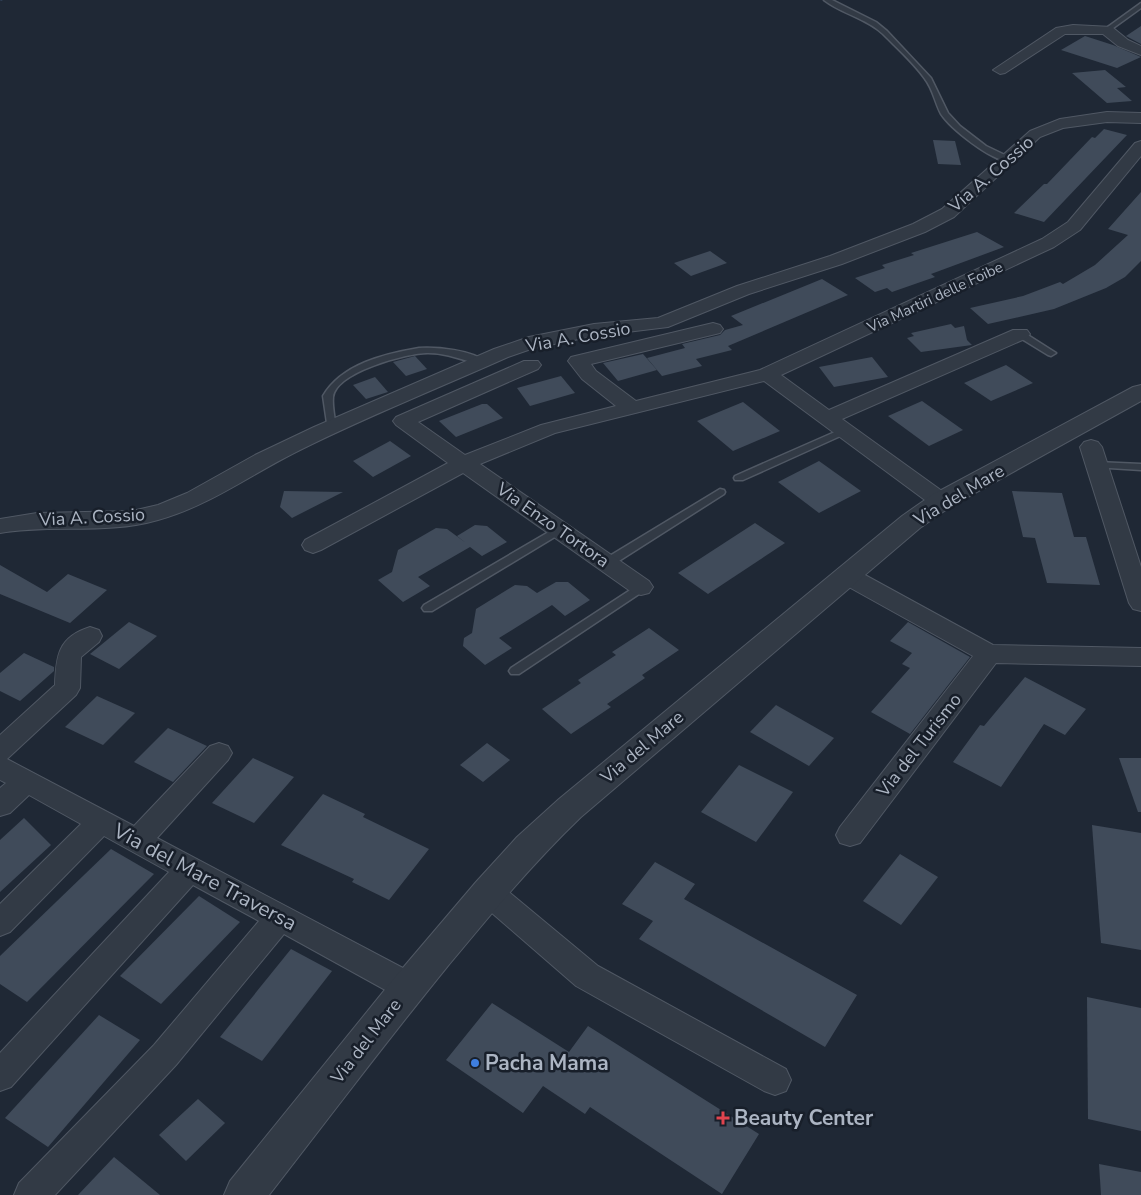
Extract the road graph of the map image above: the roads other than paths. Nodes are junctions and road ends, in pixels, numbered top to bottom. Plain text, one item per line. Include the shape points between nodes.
1 (827, 0) edge
2 (1141, 5) edge
3 (1107, 30) junction
4 (1141, 50) edge
5 (1024, 56) junction
6 (1041, 60) dead end
7 (1000, 70) dead end
8 (1141, 118) edge
9 (1141, 146) edge
10 (1006, 159) junction
11 (713, 329) dead end
12 (1020, 334) joint
13 (1050, 353) dead end
14 (481, 362) junction
15 (531, 365) dead end
16 (766, 374) junction
17 (1137, 395) edge
18 (631, 406) junction
19 (826, 418) junction
20 (331, 428) junction
21 (844, 430) junction
22 (1094, 456) joint
23 (464, 463) junction
24 (1141, 467) edge
25 (739, 478) dead end
26 (720, 492) dead end
27 (942, 501) junction
28 (0, 526) edge
29 (559, 530) junction
30 (313, 545) dead end
31 (606, 563) junction
32 (846, 575) junction
33 (641, 588) joint
34 (1141, 603) edge
35 (428, 608) dead end
36 (90, 636) dead end
37 (989, 654) junction
38 (1141, 657) edge
39 (515, 671) dead end
40 (0, 751) edge
41 (219, 753) dead end
42 (0, 767) edge
43 (26, 781) junction
44 (0, 805) edge
45 (101, 821) junction
46 (850, 835) dead end
47 (137, 841) junction
48 (189, 869) junction
49 (488, 892) junction
50 (280, 917) junction
51 (0, 923) edge
52 (409, 986) junction
53 (0, 1076) edge
54 (775, 1080) dead end
55 (31, 1195) edge
56 (244, 1195) edge

1 - 10 lane via 884,32 929,79 946,114 957,128 983,148
2 - 3 lane
3 - 4 street via 1122,43
3 - 5 street via 1061,31
5 - 6 street
5 - 7 street
8 - 10 street, Via A. Cossio via 1107,118 1060,124 1035,134
9 - 16 street, Via Martiri delle Foibe via 1074,226 1048,243
10 - 14 street, Via A. Cossio via 948,213 919,228 836,260 743,290 661,323 594,330 529,343
11 - 18 street via 578,360 589,375
12 - 13 lane
12 - 19 street
14 - 20 street, Via A. Cossio
14 - 20 lane via 457,353 428,350 409,351 368,366 338,382 328,396
15 - 23 street, Via Enzo Tortora via 403,421
16 - 18 street, Via Martiri delle Foibe via 680,397
16 - 19 street
17 - 27 street, Via del Mare
18 - 23 street via 548,429
19 - 21 street
20 - 28 street, Via A. Cossio via 261,460 191,500 150,515 108,520 19,521
21 - 25 lane
21 - 27 street
22 - 24 lane
22 - 34 street
23 - 29 street, Via Enzo Tortora
23 - 30 street
26 - 31 lane
27 - 32 street, Via del Mare
29 - 31 street, Via Enzo Tortora
29 - 35 lane
31 - 33 street, Via Enzo Tortora
32 - 37 street
32 - 49 street, Via del Mare via 570,808 529,846
33 - 39 lane
36 - 40 street via 69,654 67,688
37 - 38 street
37 - 46 street, Via del Turismo
41 - 47 street
42 - 43 street, Via del Mare Traversa
43 - 44 street
43 - 45 street, Via del Mare Traversa
45 - 47 street, Via del Mare Traversa
45 - 51 street
47 - 48 street, Via del Mare Traversa
48 - 50 street, Via del Mare Traversa
48 - 53 street
49 - 52 street, Via del Mare
49 - 54 street via 587,976
50 - 52 street, Via del Mare Traversa
50 - 55 street via 165,1055
52 - 56 street, Via del Mare

